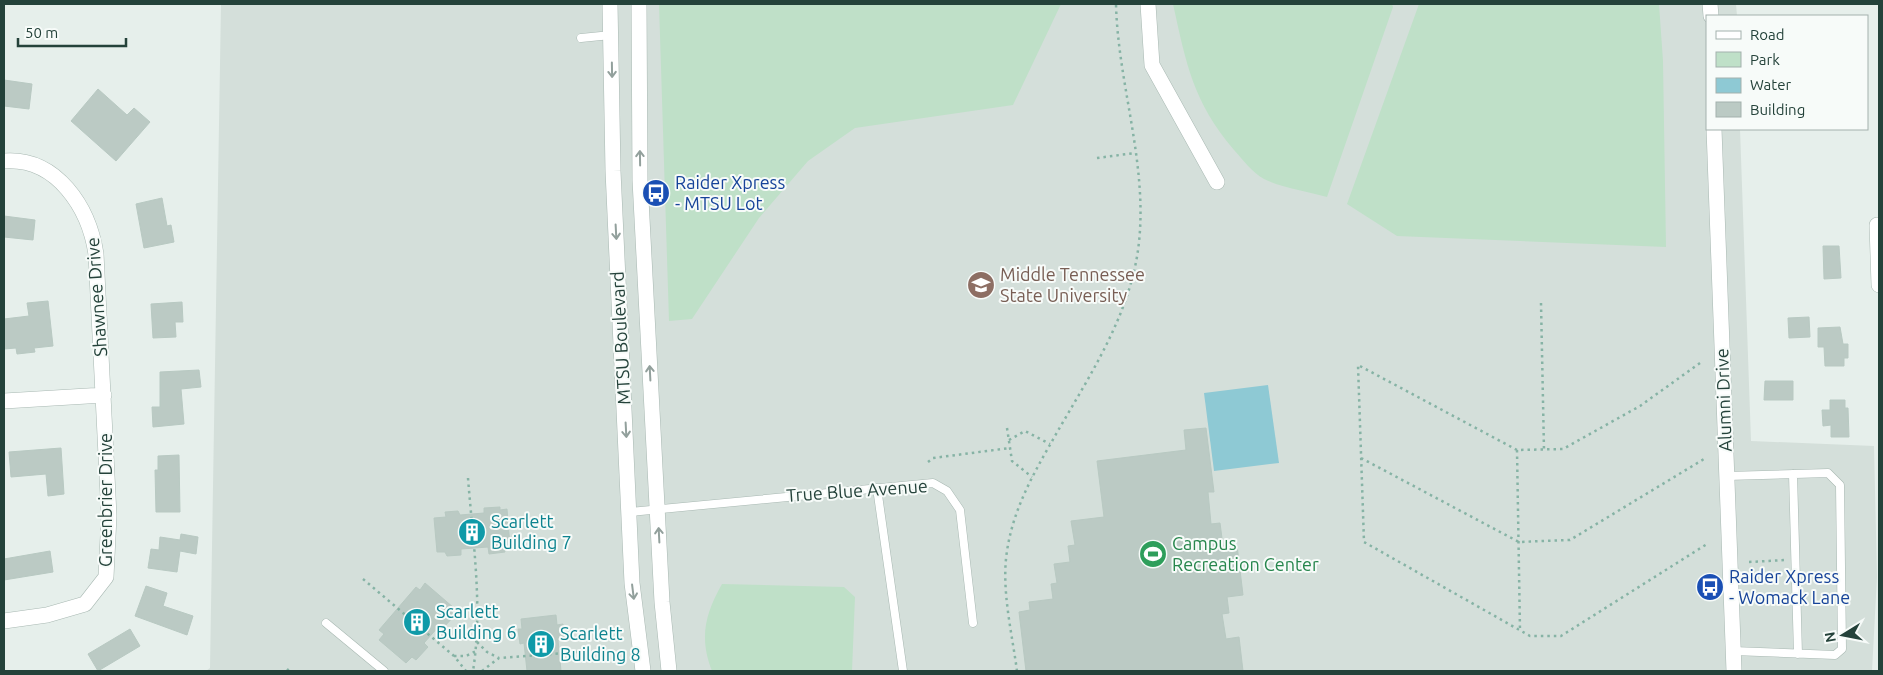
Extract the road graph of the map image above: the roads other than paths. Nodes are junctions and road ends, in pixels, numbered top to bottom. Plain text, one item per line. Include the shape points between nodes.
1 (610, 4) edge
2 (639, 4) edge
3 (1148, 4) edge
4 (611, 35) junction
5 (581, 38) dead end
6 (1714, 130) edge
7 (4, 161) edge
8 (1217, 182) dead end
9 (1877, 225) dead end
10 (1879, 285) edge
11 (104, 395) junction
12 (4, 401) edge
13 (1793, 474) junction
14 (1727, 476) junction
15 (877, 488) junction
16 (657, 509) junction
17 (630, 512) junction
18 (4, 621) edge
19 (326, 622) dead end
20 (973, 623) dead end
21 (1733, 651) junction
22 (1798, 654) junction
23 (384, 671) edge
24 (643, 671) edge
25 (669, 671) edge
26 (903, 671) edge
27 (1734, 671) edge

1 - 4 street, MTSU Boulevard
16 -> 2 street, MTSU Boulevard via 640,180
3 - 8 street via 1152,65
4 - 5 lane
4 -> 17 street, MTSU Boulevard via 613,171
6 - 14 street, Alumni Drive
7 - 11 street, Shawnee Drive via 30,163 44,170 63,184 86,214 96,254
9 - 10 street
11 - 12 street
11 - 18 street, Greenbrier Drive via 109,516 106,577 85,604 47,615
13 - 14 lane
13 - 22 lane
13 - 22 lane via 1828,473 1840,485 1842,649 1835,655
14 - 21 street, Alumni Drive
15 - 16 lane, True Blue Avenue
15 - 20 lane, True Blue Avenue via 933,483 946,491 960,510
15 - 26 lane
16 - 17 lane, True Blue Avenue
25 -> 16 street, MTSU Boulevard
17 -> 24 street, MTSU Boulevard via 632,583
19 - 23 lane
21 - 22 lane
21 - 27 street, Alumni Drive

